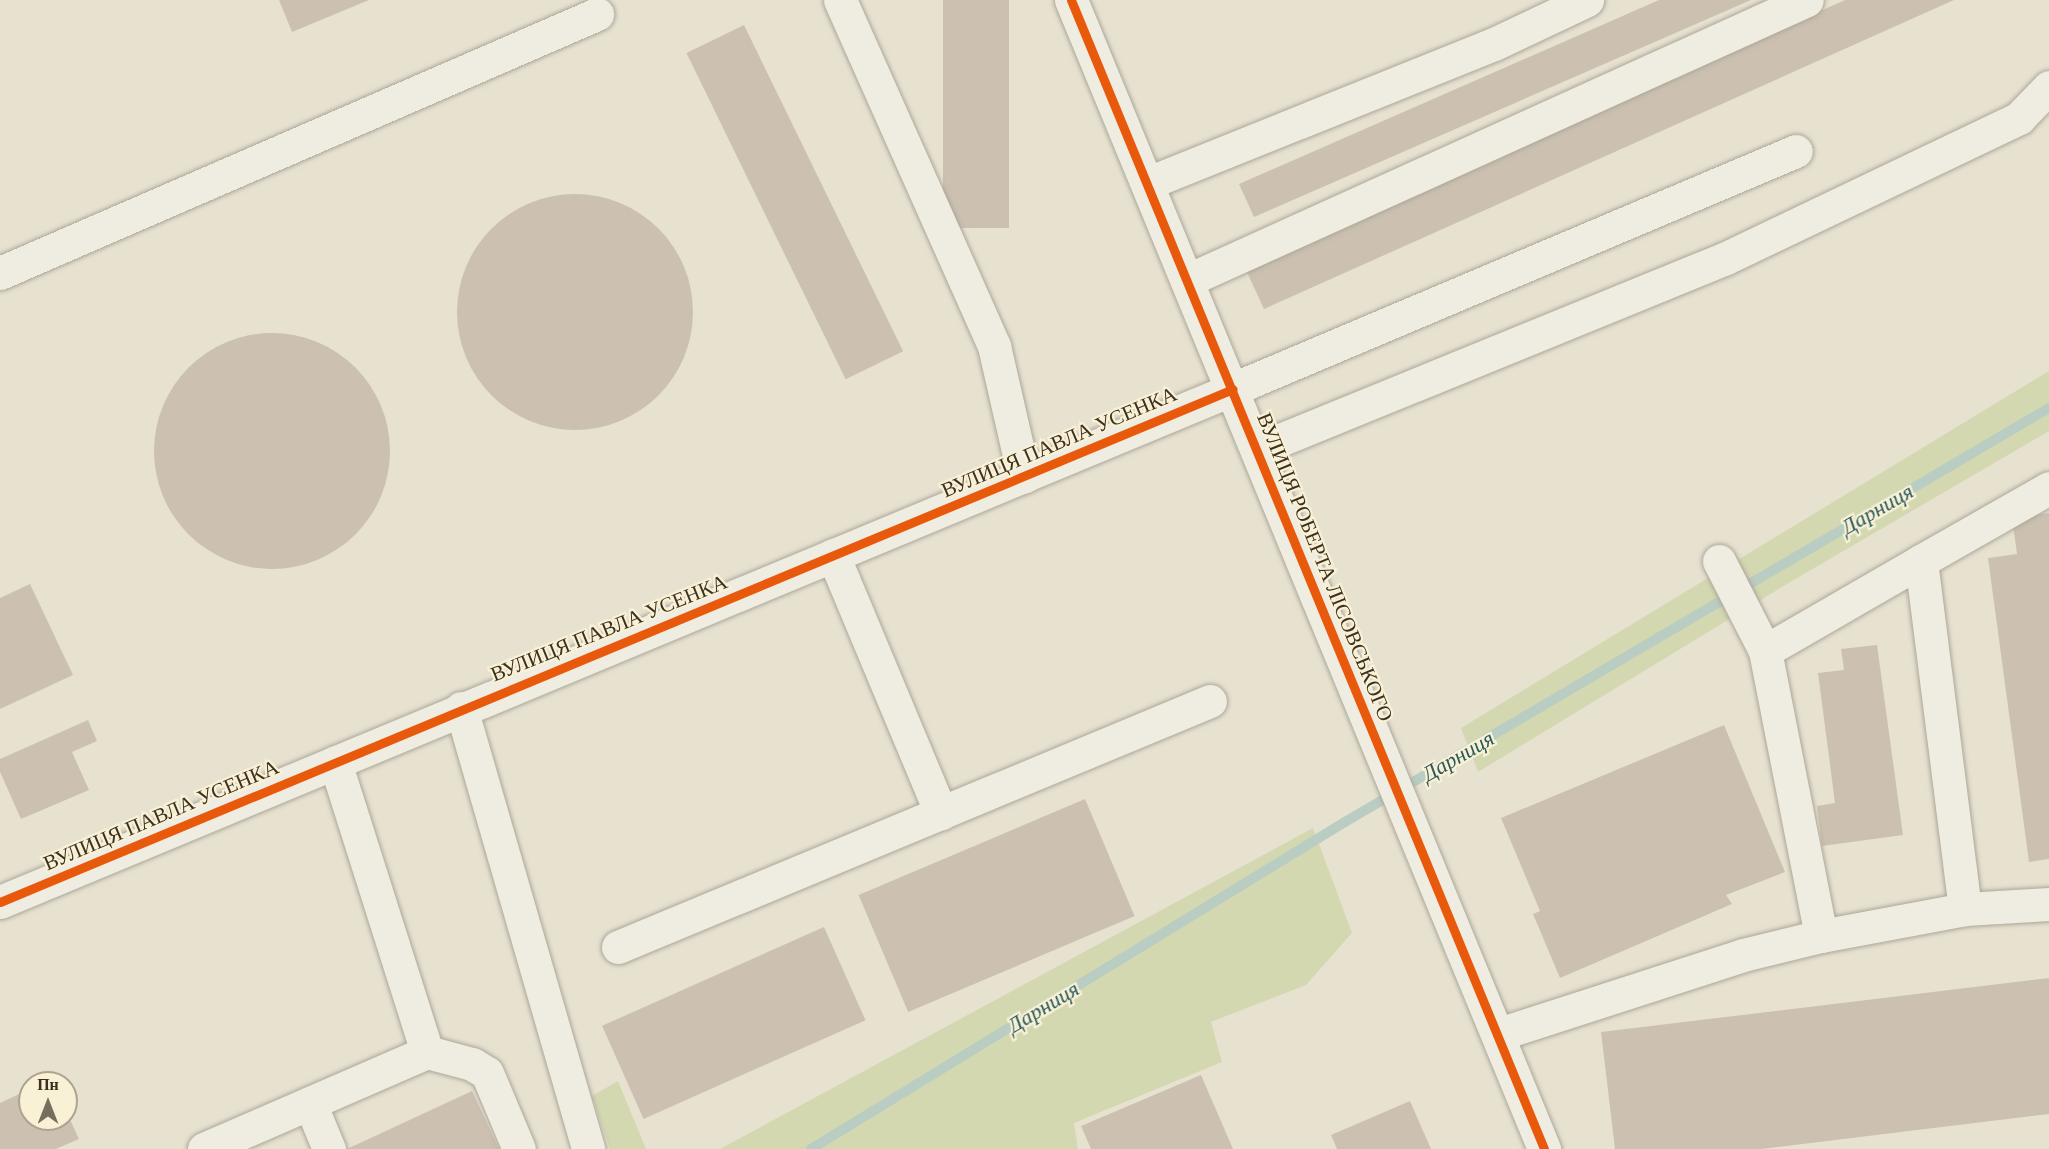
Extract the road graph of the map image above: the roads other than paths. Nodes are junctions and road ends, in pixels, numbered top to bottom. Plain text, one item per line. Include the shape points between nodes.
1 (840, 0) edge
2 (1071, 0) edge
3 (1587, 0) edge
4 (1807, 0) edge
5 (597, 14) dead end
6 (2049, 87) edge
7 (1796, 151) dead end
8 (1148, 183) junction
9 (0, 273) edge
10 (1188, 280) junction
11 (1233, 389) junction
12 (1258, 449) junction
13 (1024, 477) junction
14 (2049, 488) edge
15 (833, 555) junction
16 (1719, 561) dead end
17 (1921, 561) junction
18 (1759, 637) junction
19 (1210, 700) dead end
20 (461, 708) junction
21 (335, 762) junction
22 (941, 813) junction
23 (3, 891) edge
24 (2049, 904) edge
25 (1965, 909) junction
26 (1821, 936) junction
27 (618, 947) dead end
28 (1498, 1034) junction
29 (427, 1052) junction
30 (310, 1103) junction
31 (204, 1149) edge
32 (329, 1149) edge
33 (519, 1149) edge
34 (588, 1149) edge
35 (1544, 1149) edge

1 - 13 street via 994,346
2 - 8 street, ВУЛИЦЯ РОБЕРТА ЛІСОВСЬКОГО
3 - 8 street via 1494,44
4 - 10 street
5 - 9 street
6 - 12 street via 2019,118 1726,258
7 - 11 street, ВУЛИЦЯ ПАВЛА УСЕНКА
8 - 10 street, ВУЛИЦЯ РОБЕРТА ЛІСОВСЬКОГО
10 - 11 street, ВУЛИЦЯ РОБЕРТА ЛІСОВСЬКОГО
11 - 12 street, ВУЛИЦЯ РОБЕРТА ЛІСОВСЬКОГО
11 - 13 street, ВУЛИЦЯ ПАВЛА УСЕНКА
12 - 28 street, ВУЛИЦЯ РОБЕРТА ЛІСОВСЬКОГО
13 - 15 street, ВУЛИЦЯ ПАВЛА УСЕНКА
14 - 17 street
15 - 20 street, ВУЛИЦЯ ПАВЛА УСЕНКА
15 - 22 street
16 - 18 street
17 - 18 street
17 - 25 street
18 - 26 street
19 - 22 street
20 - 21 street, ВУЛИЦЯ ПАВЛА УСЕНКА
20 - 34 street
21 - 23 street, ВУЛИЦЯ ПАВЛА УСЕНКА
21 - 29 street
22 - 27 street
24 - 25 street
25 - 26 street
26 - 28 street via 1743,955
28 - 35 street, ВУЛИЦЯ РОБЕРТА ЛІСОВСЬКОГО
29 - 30 street
29 - 33 street via 472,1064 487,1073
30 - 31 street
30 - 32 street

